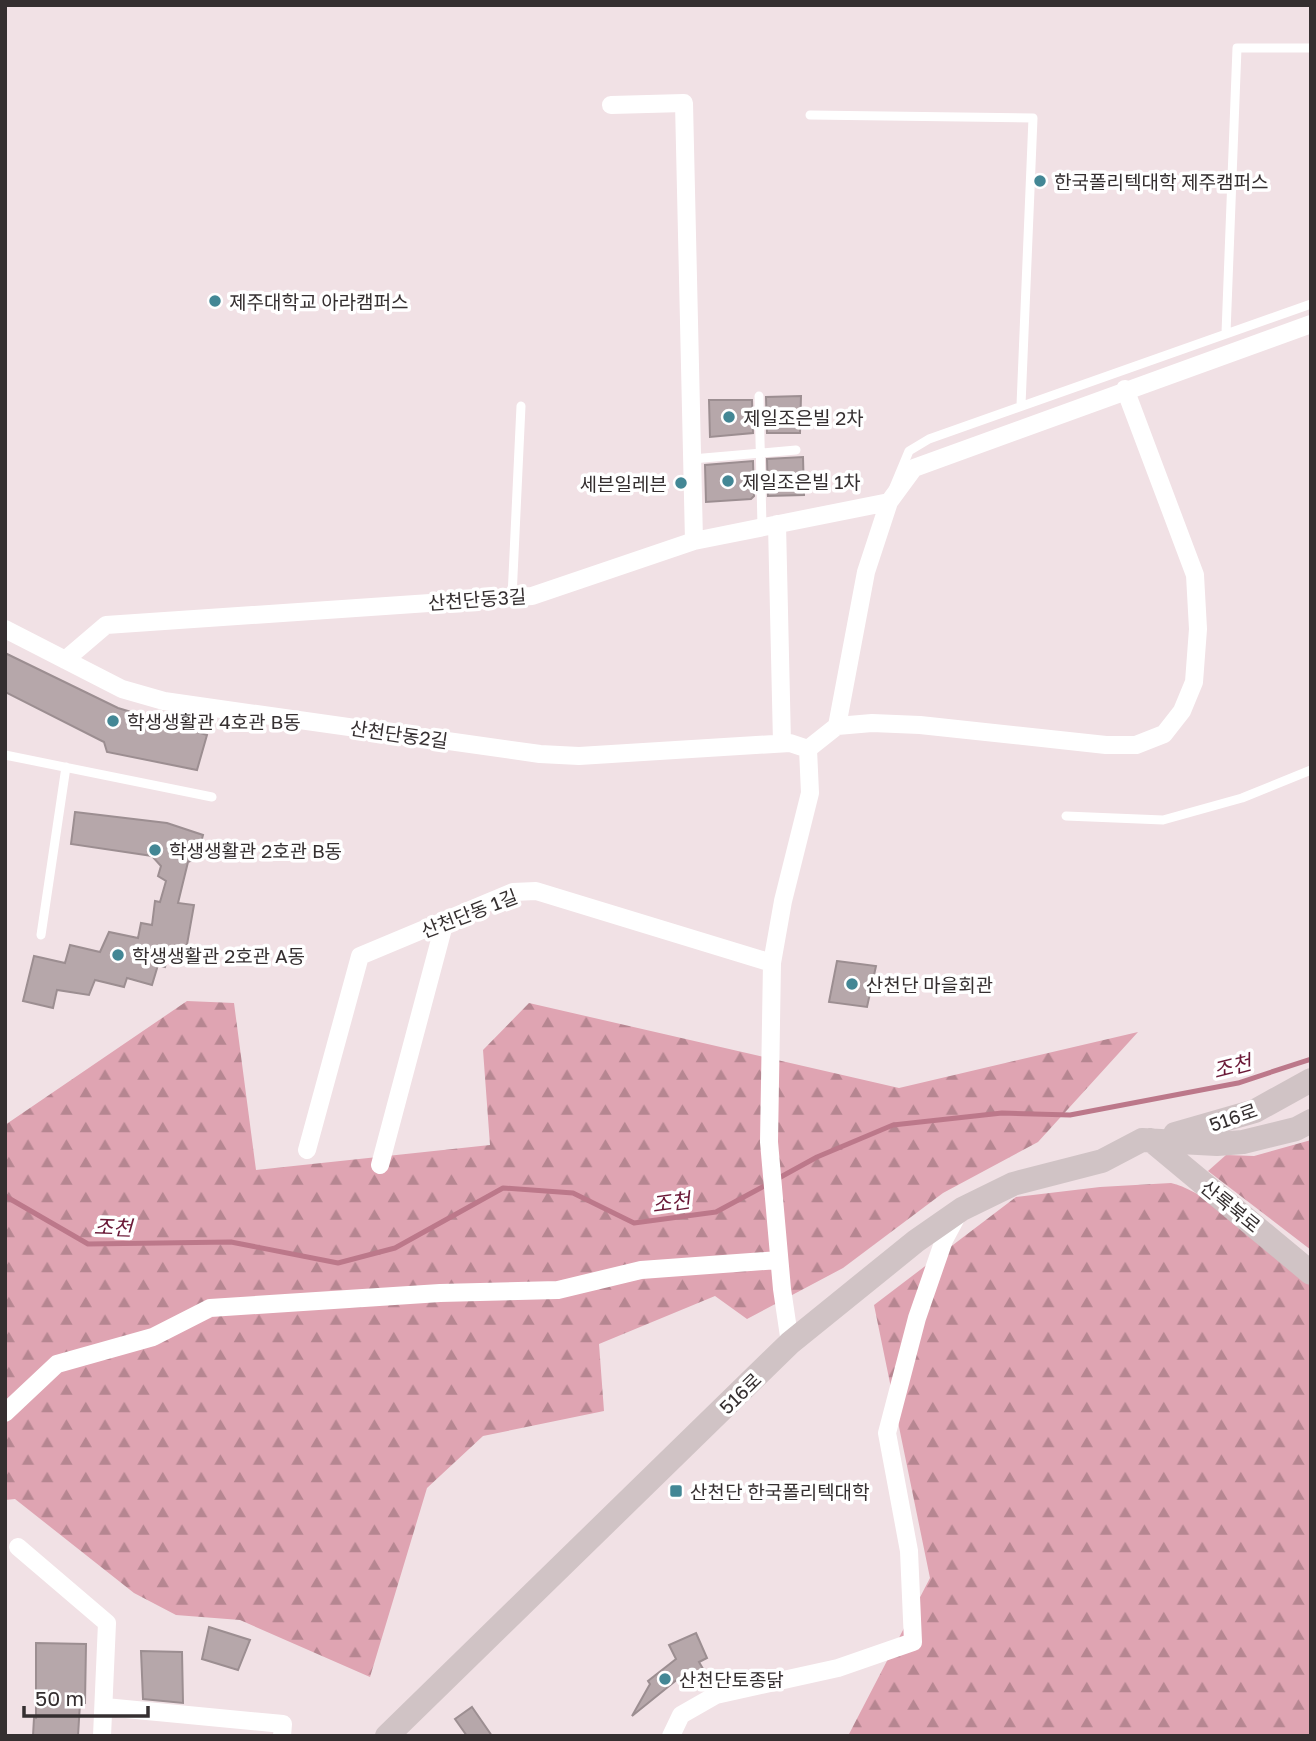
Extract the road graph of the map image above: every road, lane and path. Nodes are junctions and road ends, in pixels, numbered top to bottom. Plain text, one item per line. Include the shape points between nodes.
1 (1311, 48) edge
2 (611, 104) dead end
3 (810, 115) dead end
4 (1311, 303) edge
5 (1311, 324) edge
6 (1226, 333) junction
7 (1125, 389) junction
8 (759, 396) dead end
9 (1021, 404) junction
10 (521, 406) dead end
11 (796, 450) dead end
12 (760, 453) junction
13 (692, 459) junction
14 (889, 502) junction
15 (769, 525) junction
16 (694, 541) junction
17 (512, 597) junction
18 (5, 629) edge
19 (65, 660) junction
20 (837, 726) junction
21 (782, 743) junction
22 (808, 748) junction
23 (5, 755) edge
24 (66, 767) junction
25 (1311, 770) edge
26 (212, 797) dead end
27 (1066, 816) dead end
28 (444, 921) junction
29 (41, 935) dead end
30 (772, 963) junction
31 (1311, 1080) edge
32 (1311, 1121) edge
33 (1150, 1140) junction
34 (307, 1150) dead end
35 (380, 1165) dead end
36 (962, 1209) junction
37 (779, 1260) junction
38 (1311, 1273) edge
39 (790, 1343) junction
40 (5, 1413) edge
41 (18, 1547) dead end
42 (105, 1707) junction
43 (102, 1736) edge
44 (282, 1736) edge
45 (387, 1736) edge
46 (671, 1736) edge

1 - 6 lane via 1237,48
2 - 13 street via 684,103
3 - 9 lane via 1033,118
4 - 6 lane
5 - 7 street
6 - 9 lane
7 - 14 street via 914,468
7 - 20 street via 1195,575 1199,629 1194,682 1182,711 1164,734 1136,745 1107,746 920,725
8 - 12 lane
9 - 14 lane via 909,451
10 - 17 lane
11 - 12 lane
12 - 13 lane
12 - 15 lane
13 - 16 street
14 - 15 street, 산천단동3길
14 - 20 street via 866,572
15 - 16 street, 산천단동3길
15 - 21 street
16 - 17 street, 산천단동3길 via 532,596
17 - 19 street, 산천단동3길 via 106,625
18 - 19 street, 산천단동2길
19 - 21 street, 산천단동2길 via 122,689 164,701 540,754 579,756
20 - 22 street
21 - 22 street, 산천단동2길
22 - 30 street via 810,793
23 - 24 lane
24 - 26 lane
24 - 29 lane
25 - 27 lane via 1242,798 1163,820
28 - 30 street, 산천단동 1길 via 513,892 536,891
28 - 34 street, 산천단동 1길 via 360,956
28 - 35 street
30 - 37 street via 768,1142
31 - 33 main road, 516로 via 1255,1111
32 - 33 main road, 516로 via 1243,1142
33 - 36 main road, 516로 via 1102,1161 1013,1184
33 - 38 main road, 산록북로
36 - 39 main road, 516로
36 - 46 street via 944,1240 917,1318 887,1433 909,1550 914,1642 838,1668 716,1695 681,1715
37 - 39 street
37 - 40 street via 641,1270 558,1290 210,1308 153,1337 57,1364
39 - 45 main road, 516로
41 - 42 street via 107,1623
42 - 43 street
42 - 44 street via 283,1724

